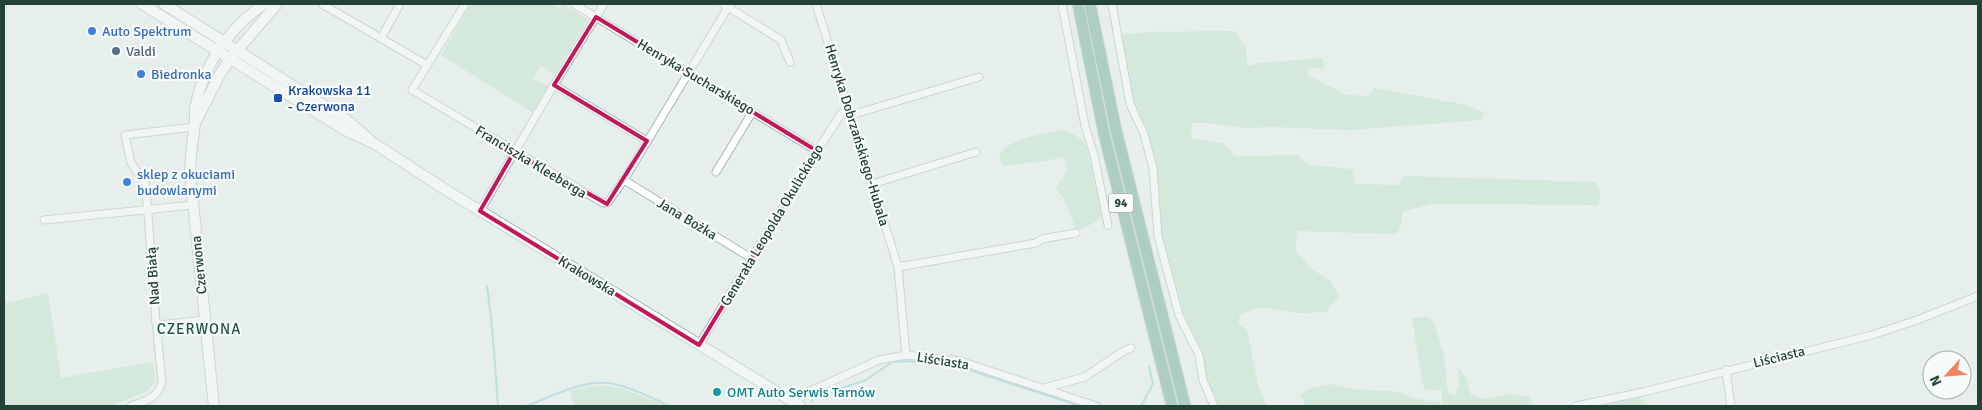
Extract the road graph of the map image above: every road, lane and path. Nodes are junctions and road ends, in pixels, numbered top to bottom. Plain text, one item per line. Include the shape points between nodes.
1 (142, 4) edge
2 (164, 4) edge
3 (264, 4) edge
4 (276, 4) edge
5 (322, 4) edge
6 (400, 4) edge
7 (464, 4) edge
8 (574, 4) edge
9 (604, 4) edge
10 (816, 4) edge
11 (1062, 4) edge
12 (1078, 4) edge
13 (1090, 4) edge
14 (1112, 4) edge
15 (727, 5) edge
16 (596, 17) junction
17 (381, 38) junction
18 (224, 41) junction
19 (237, 49) junction
20 (218, 51) junction
21 (230, 59) junction
22 (790, 62) dead end
23 (427, 65) junction
24 (689, 73) junction
25 (979, 77) dead end
26 (554, 85) junction
27 (848, 107) junction
28 (753, 111) junction
29 (851, 115) junction
30 (194, 125) junction
31 (647, 141) junction
32 (375, 144) junction
33 (817, 151) junction
34 (514, 152) junction
35 (976, 152) dead end
36 (716, 172) dead end
37 (624, 180) junction
38 (872, 184) junction
39 (193, 205) junction
40 (148, 209) junction
41 (480, 211) junction
42 (44, 220) dead end
43 (1108, 225) dead end
44 (1076, 233) dead end
45 (751, 258) junction
46 (898, 267) junction
47 (1978, 296) edge
48 (205, 320) junction
49 (156, 322) junction
50 (699, 345) junction
51 (1131, 348) dead end
52 (906, 355) junction
53 (1726, 370) junction
54 (1044, 388) junction
55 (798, 405) edge
56 (131, 406) edge
57 (214, 406) edge
58 (1096, 406) edge
59 (1172, 406) edge
60 (1185, 406) edge
61 (1214, 406) edge
62 (1576, 406) edge
63 (1732, 406) edge

1 - 20 main road, Krakowska
2 - 18 main road, Krakowska
3 - 18 main road
4 - 19 main road
5 - 17 street
6 - 17 street
7 - 23 street, Franciszka Kleeberga
8 - 16 street, Henryka Sucharskiego
9 - 16 street
10 - 27 street, Henryka Dobrzańskiego-Hubala
11 - 43 street
12 - 59 main road, 94 via 1104,134
13 - 60 main road, 94 via 1116,130
14 - 61 street via 1130,104 1144,134 1153,168 1158,236 1179,316 1199,355
15 - 22 street via 782,40
15 - 24 street, Franciszka Kleeberga
16 - 24 street, Henryka Sucharskiego
16 - 26 street
17 - 23 street
18 - 19 main road, Krakowska
18 - 20 main road
19 - 21 main road
19 - 32 main road, Krakowska via 347,120
20 - 21 main road, Krakowska
20 - 30 main road, Czerwona via 206,70 195,105
21 - 30 main road, Czerwona
21 - 32 main road, Krakowska via 345,130
23 - 34 street, Franciszka Kleeberga via 412,90
24 - 28 street, Henryka Sucharskiego
24 - 31 street, Franciszka Kleeberga
25 - 29 street
26 - 31 street
26 - 34 street
27 - 29 street, Henryka Dobrzańskiego-Hubala
27 - 33 street, Generała Leopolda Okulickiego via 840,114
28 - 33 street, Henryka Sucharskiego
28 - 36 street
29 - 38 street, Henryka Dobrzańskiego-Hubala
30 - 39 main road, Czerwona via 190,152
30 - 40 street, Nad Białą via 125,135 131,163 145,183
31 - 37 street, Franciszka Kleeberga
32 - 41 main road, Krakowska
33 - 45 street, Generała Leopolda Okulickiego
34 - 37 street, Franciszka Kleeberga via 602,203 608,202
34 - 41 street
35 - 38 street
37 - 45 street, Jana Bożka
38 - 46 street, Henryka Dobrzańskiego-Hubala
39 - 40 street
39 - 48 main road, Czerwona
40 - 42 street
40 - 49 street, Nad Białą
41 - 50 main road, Krakowska
44 - 46 street
45 - 50 street, Generała Leopolda Okulickiego
46 - 52 street, Henryka Dobrzańskiego-Hubala
47 - 53 street, Liściasta via 1872,335
48 - 49 street, Nad Białą via 159,325
48 - 57 main road, Czerwona
49 - 56 street via 162,382 160,391 152,398
50 - 55 main road, Krakowska
51 - 54 street via 1085,377
52 - 54 street, Liściasta via 960,361
52 - 55 street, Liściasta via 879,360 804,394
53 - 62 street, Liściasta
53 - 63 street
54 - 58 street, Liściasta

